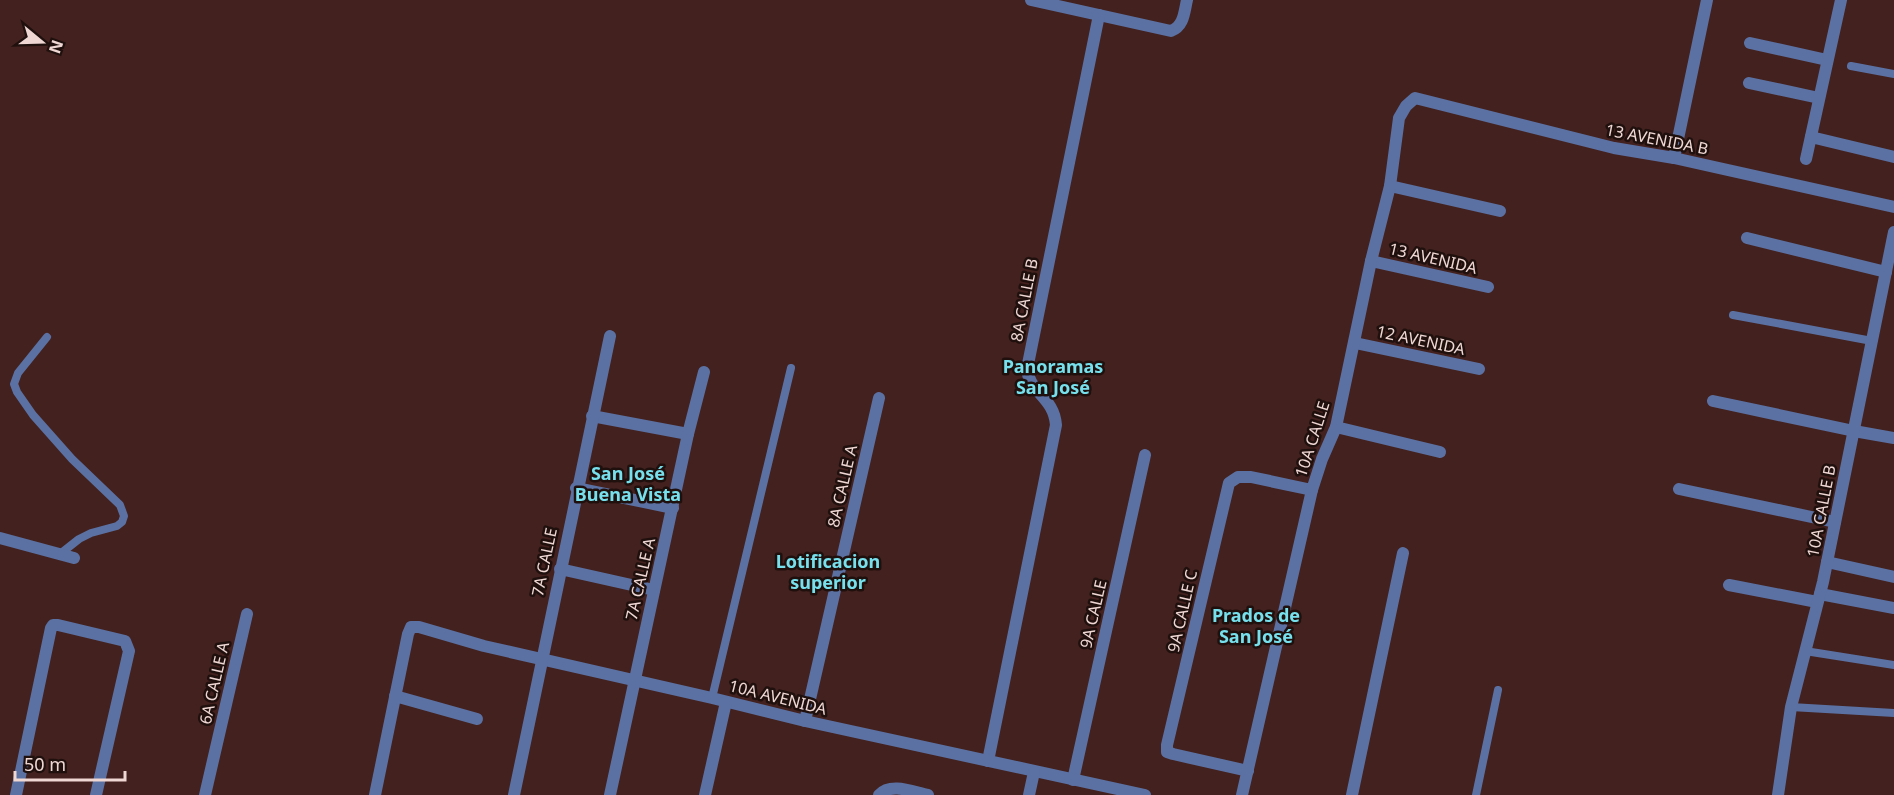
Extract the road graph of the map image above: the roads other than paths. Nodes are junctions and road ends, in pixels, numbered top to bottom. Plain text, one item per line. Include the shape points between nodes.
1 (1034, 0) edge
2 (1186, 0) edge
3 (1707, 0) edge
4 (1841, 0) edge
5 (1050, 2) edge
6 (1099, 15) junction
7 (1750, 43) dead end
8 (1827, 60) junction
9 (1851, 66) dead end
10 (1894, 74) edge
11 (1749, 83) dead end
12 (1415, 98) joint
13 (1819, 98) junction
14 (1810, 137) junction
15 (1894, 157) edge
16 (1674, 159) junction
17 (1806, 159) dead end
18 (1390, 186) junction
19 (1894, 207) edge
20 (1500, 210) dead end
21 (1894, 232) edge
22 (1747, 238) dead end
23 (1371, 261) junction
24 (1886, 272) junction
25 (1488, 287) dead end
26 (1733, 315) dead end
27 (610, 336) dead end
28 (47, 337) dead end
29 (1872, 341) junction
30 (1355, 343) junction
31 (791, 368) dead end
32 (1479, 369) dead end
33 (704, 372) dead end
34 (879, 398) dead end
35 (1713, 401) dead end
36 (592, 416) junction
37 (1336, 427) junction
38 (1854, 431) junction
39 (688, 434) junction
40 (1894, 438) edge
41 (1440, 452) dead end
42 (1145, 455) dead end
43 (576, 488) junction
44 (1679, 489) dead end
45 (1312, 490) junction
46 (673, 508) junction
47 (1835, 522) junction
48 (0, 538) edge
49 (1403, 553) dead end
50 (60, 554) junction
51 (74, 558) dead end
52 (1827, 562) junction
53 (560, 569) junction
54 (1894, 577) edge
55 (1729, 585) dead end
56 (654, 590) junction
57 (1819, 598) junction
58 (1894, 608) edge
59 (247, 614) dead end
60 (1805, 651) junction
61 (542, 658) junction
62 (1894, 664) edge
63 (634, 680) junction
64 (1498, 690) dead end
65 (395, 696) junction
66 (712, 698) junction
67 (726, 702) junction
68 (1791, 707) junction
69 (1894, 713) edge
70 (477, 719) dead end
71 (805, 722) junction
72 (988, 761) junction
73 (1248, 771) junction
74 (1034, 772) junction
75 (1073, 780) junction
76 (16, 795) edge
77 (96, 795) edge
78 (205, 795) edge
79 (375, 795) edge
80 (513, 795) edge
81 (610, 795) edge
82 (705, 795) edge
83 (879, 795) edge
84 (928, 795) edge
85 (1029, 795) edge
86 (1145, 795) edge
87 (1242, 795) edge
88 (1352, 795) edge
89 (1476, 795) edge
90 (1778, 795) edge

1 - 5 street
2 - 6 street via 1182,24 1171,31
3 - 16 street
4 - 8 street
5 - 6 street
6 - 72 street, 8A CALLE B via 1027,369 1030,381 1053,408 1056,425
7 - 8 street
8 - 13 street
9 - 10 lane
11 - 13 street
12 - 16 street, 13 AVENIDA B via 1614,148
12 - 18 street, 10A CALLE via 1399,118
13 - 14 street
14 - 15 street
14 - 17 street
16 - 19 street, 13 AVENIDA B
18 - 20 street
18 - 23 street, 10A CALLE
21 - 24 street, 10A CALLE B
22 - 24 street
23 - 25 street, 13 AVENIDA
23 - 30 street, 10A CALLE
24 - 29 street, 10A CALLE B
26 - 29 lane
27 - 36 street, 7A CALLE
28 - 50 lane via 18,373 14,384 17,392 72,459 120,505 124,516 117,526 91,533
29 - 38 street, 10A CALLE B
30 - 32 street, 12 AVENIDA
30 - 37 street, 10A CALLE
31 - 66 lane
33 - 39 street, 7A CALLE A
34 - 71 street, 8A CALLE A
35 - 38 street
36 - 39 street
36 - 43 street, 7A CALLE
37 - 41 street
37 - 45 street, 10A CALLE
38 - 40 street
38 - 47 street, 10A CALLE B
39 - 46 street, 7A CALLE A
42 - 75 street, 9A CALLE
43 - 46 street
43 - 53 street, 7A CALLE
44 - 47 street
45 - 73 street, 10A CALLE
45 - 73 street, 9A CALLE C via 1251,477 1238,477 1229,483 1167,745 1167,752 1173,754
46 - 56 street, 7A CALLE A
47 - 52 street, 10A CALLE B
48 - 50 street
49 - 88 street
50 - 51 street
52 - 54 street
52 - 57 street, 10A CALLE B
53 - 56 street
53 - 61 street, 7A CALLE
55 - 57 street
56 - 63 street, 7A CALLE A
57 - 58 street
57 - 60 street, 10A CALLE B
59 - 78 street, 6A CALLE A
60 - 62 lane
60 - 68 street, 10A CALLE B
61 - 63 street, 10A AVENIDA
61 - 65 street, 10A AVENIDA via 411,627
61 - 80 street, 7A CALLE
63 - 66 street, 10A AVENIDA
63 - 81 street, 7A CALLE A
64 - 89 lane
65 - 70 street
65 - 79 street
66 - 67 street, 10A AVENIDA
67 - 71 street, 10A AVENIDA
67 - 82 street
68 - 69 lane
68 - 90 street, 10A CALLE B
71 - 72 street, 10A AVENIDA
72 - 74 street, 10A AVENIDA
73 - 87 street, 10A CALLE
74 - 75 street, 10A AVENIDA
74 - 85 street
75 - 86 street, 10A AVENIDA
76 - 77 street via 51,628 58,625 125,641 129,651
83 - 84 street via 892,788

